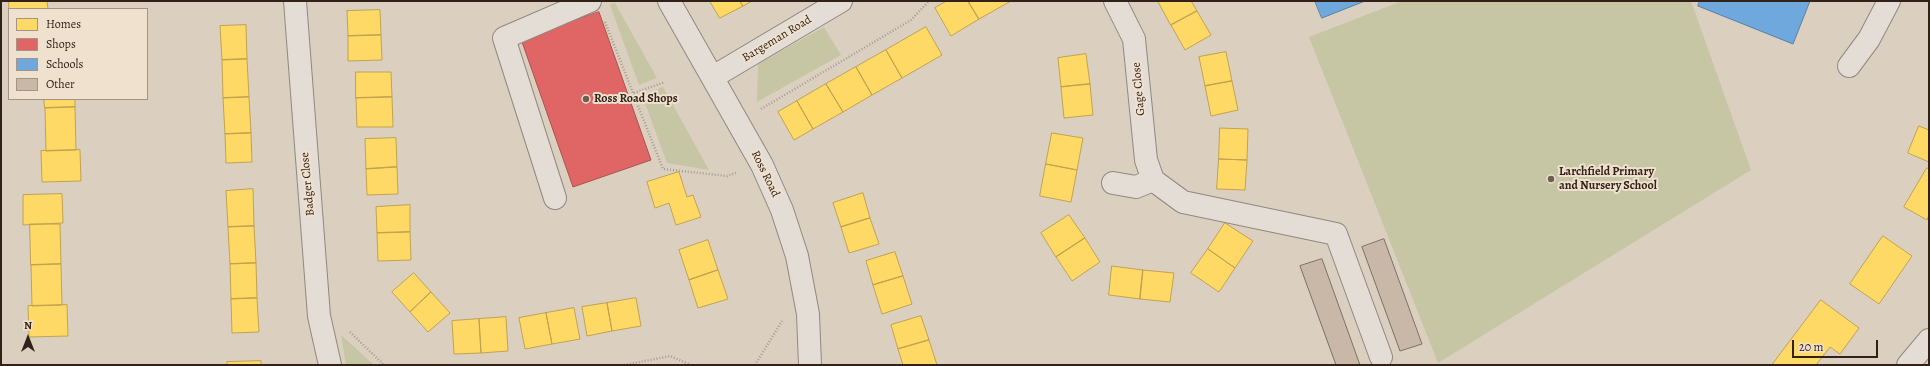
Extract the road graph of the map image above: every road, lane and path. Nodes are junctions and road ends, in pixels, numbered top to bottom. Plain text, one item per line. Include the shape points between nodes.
1 (295, 1) edge
2 (669, 1) edge
3 (841, 1) edge
4 (929, 1) edge
5 (1115, 1) edge
6 (1889, 1) edge
7 (596, 8) edge
8 (1849, 66) dead end
9 (713, 77) junction
10 (665, 82) dead end
11 (634, 93) junction
12 (738, 123) junction
13 (762, 165) junction
14 (1153, 180) junction
15 (1113, 183) dead end
16 (555, 198) dead end
17 (803, 288) junction
18 (1929, 340) edge
19 (1381, 357) dead end
20 (330, 365) edge
21 (624, 365) edge
22 (691, 365) edge
23 (755, 365) edge
24 (810, 365) edge
25 (1908, 365) edge

1 - 20 street, Badger Close via 319,316
2 - 9 street, Ross Road
3 - 9 street, Bargeman Road
4 - 12 path via 911,20
5 - 14 street, Gage Close via 1134,39 1146,160
6 - 8 street via 1869,40
7 - 11 path
7 - 16 street via 504,38
9 - 12 street, Ross Road
10 - 11 path
11 - 13 path via 663,169 727,176
12 - 13 street, Ross Road
13 - 17 street, Ross Road via 782,210 797,256
14 - 15 street via 1136,187
14 - 19 street via 1183,202 1336,234
17 - 23 path
17 - 24 street, Ross Road via 808,314
18 - 25 street
21 - 22 path via 670,356

